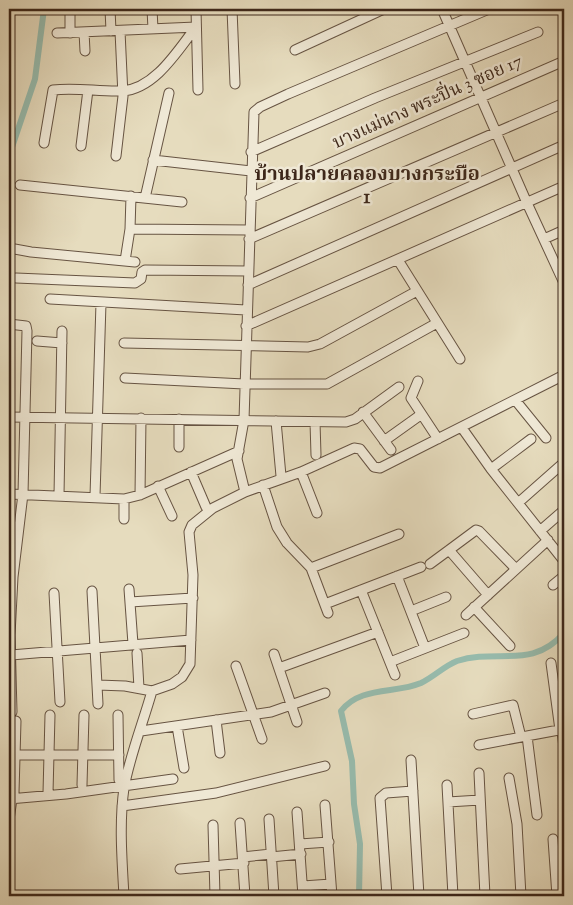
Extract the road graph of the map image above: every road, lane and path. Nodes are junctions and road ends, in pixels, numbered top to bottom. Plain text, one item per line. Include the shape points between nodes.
1 (70, 9) edge
2 (110, 9) edge
3 (152, 9) edge
4 (196, 9) edge
5 (232, 9) edge
6 (384, 9) edge
7 (442, 9) edge
8 (489, 9) edge
9 (449, 26) junction
10 (196, 27) junction
11 (153, 29) junction
12 (116, 31) junction
13 (84, 32) junction
14 (538, 32) dead end
15 (57, 33) dead end
16 (70, 33) junction
17 (295, 50) dead end
18 (85, 51) dead end
19 (564, 61) edge
20 (466, 62) junction
21 (234, 84) dead end
22 (88, 90) junction
23 (198, 90) dead end
24 (123, 91) junction
25 (169, 93) dead end
26 (480, 98) junction
27 (564, 103) edge
28 (496, 132) junction
29 (44, 143) dead end
30 (564, 145) edge
31 (81, 146) dead end
32 (251, 152) junction
33 (116, 156) dead end
34 (153, 160) junction
35 (512, 168) junction
36 (251, 171) junction
37 (20, 185) dead end
38 (564, 186) edge
39 (131, 196) junction
40 (145, 198) junction
41 (250, 198) junction
42 (182, 202) dead end
43 (527, 203) junction
44 (130, 229) junction
45 (564, 230) edge
46 (249, 235) junction
47 (544, 239) junction
48 (9, 248) edge
49 (398, 260) junction
50 (125, 261) junction
51 (135, 262) dead end
52 (248, 271) junction
53 (562, 271) edge
54 (16, 278) dead end
55 (564, 283) edge
56 (248, 285) junction
57 (417, 292) junction
58 (50, 299) dead end
59 (101, 303) junction
60 (246, 310) junction
61 (438, 323) junction
62 (9, 324) edge
63 (246, 326) junction
64 (62, 331) dead end
65 (37, 342) dead end
66 (62, 343) junction
67 (124, 343) dead end
68 (246, 347) junction
69 (460, 359) dead end
70 (564, 375) edge
71 (125, 378) dead end
72 (418, 381) dead end
73 (244, 384) junction
74 (399, 387) dead end
75 (516, 401) junction
76 (363, 412) junction
77 (419, 416) dead end
78 (9, 417) edge
79 (25, 417) junction
80 (61, 417) junction
81 (98, 418) junction
82 (142, 418) junction
83 (180, 419) junction
84 (244, 420) junction
85 (276, 421) junction
86 (315, 422) junction
87 (462, 428) junction
88 (546, 438) dead end
89 (438, 439) junction
90 (532, 439) dead end
91 (384, 441) junction
92 (179, 447) dead end
93 (391, 450) dead end
94 (239, 451) junction
95 (316, 455) dead end
96 (561, 465) dead end
97 (491, 469) junction
98 (191, 472) junction
99 (301, 472) junction
100 (281, 476) dead end
101 (263, 485) junction
102 (158, 486) junction
103 (244, 492) junction
104 (9, 494) edge
105 (23, 494) junction
106 (59, 495) junction
107 (140, 495) junction
108 (95, 496) junction
109 (124, 499) junction
110 (518, 503) junction
111 (206, 507) dead end
112 (564, 510) edge
113 (317, 513) dead end
114 (172, 516) dead end
115 (124, 519) dead end
116 (540, 531) junction
117 (400, 534) dead end
118 (548, 540) junction
119 (449, 550) junction
120 (564, 561) edge
121 (311, 568) junction
122 (516, 569) junction
123 (397, 576) junction
124 (564, 576) edge
125 (11, 577) edge
126 (553, 585) dead end
127 (129, 589) dead end
128 (361, 590) junction
129 (92, 591) dead end
130 (54, 593) dead end
131 (488, 594) junction
132 (446, 597) dead end
133 (192, 598) junction
134 (130, 602) junction
135 (325, 604) junction
136 (474, 607) junction
137 (411, 610) junction
138 (328, 613) dead end
139 (466, 614) dead end
140 (378, 632) junction
141 (464, 633) dead end
142 (10, 635) edge
143 (191, 640) junction
144 (133, 644) junction
145 (95, 646) junction
146 (510, 646) dead end
147 (426, 648) junction
148 (57, 650) junction
149 (137, 653) dead end
150 (274, 654) dead end
151 (11, 655) junction
152 (390, 662) junction
153 (551, 663) dead end
154 (236, 666) dead end
155 (279, 668) junction
156 (394, 675) dead end
157 (98, 685) junction
158 (139, 688) junction
159 (152, 691) junction
160 (10, 693) edge
161 (325, 693) dead end
162 (60, 702) dead end
163 (98, 704) dead end
164 (292, 705) junction
165 (473, 714) dead end
166 (50, 715) dead end
167 (84, 715) dead end
168 (118, 715) dead end
169 (254, 715) junction
170 (216, 720) junction
171 (298, 722) dead end
172 (177, 726) junction
173 (141, 730) junction
174 (562, 730) edge
175 (524, 737) junction
176 (262, 739) dead end
177 (479, 744) dead end
178 (564, 748) edge
179 (220, 753) dead end
180 (12, 755) edge
181 (48, 755) junction
182 (82, 755) junction
183 (118, 755) junction
184 (411, 760) dead end
185 (325, 766) dead end
186 (184, 768) dead end
187 (479, 773) dead end
188 (509, 778) dead end
189 (173, 779) dead end
190 (122, 783) junction
191 (447, 785) dead end
192 (82, 786) dead end
193 (413, 791) junction
194 (48, 793) dead end
195 (11, 797) edge
196 (480, 800) junction
197 (448, 802) junction
198 (325, 805) dead end
199 (122, 806) junction
200 (297, 812) dead end
201 (537, 815) dead end
202 (269, 819) dead end
203 (9, 820) edge
204 (240, 823) dead end
205 (213, 825) dead end
206 (553, 839) dead end
207 (329, 842) junction
208 (300, 849) junction
209 (271, 856) junction
210 (244, 860) junction
211 (215, 866) junction
212 (180, 869) dead end
213 (331, 884) junction
214 (303, 886) junction
215 (124, 896) edge
216 (215, 896) edge
217 (245, 896) edge
218 (274, 896) edge
219 (303, 896) edge
220 (332, 896) edge
221 (387, 896) edge
222 (419, 896) edge
223 (453, 896) edge
224 (485, 896) edge
225 (521, 896) edge
226 (557, 896) edge

1 - 16 street
2 - 12 street
3 - 11 street
4 - 10 street
5 - 21 street
6 - 17 street
7 - 9 street
8 - 9 street
9 - 20 street
9 - 32 street via 260,107 252,118
10 - 11 street
10 - 23 street
10 - 24 street via 158,73 138,87
11 - 12 street
12 - 13 street
12 - 24 street
13 - 16 street
13 - 18 street
14 - 20 street
15 - 16 street
19 - 26 street, บางแม่นาง พระปิ่น 3 ซอย 17
20 - 26 street
20 - 32 street
22 - 24 street
22 - 29 street via 53,90
22 - 31 street
24 - 33 street
25 - 34 street
26 - 28 street
26 - 41 street, บางแม่นาง พระปิ่น 3 ซอย 17
27 - 28 street
28 - 35 street
28 - 46 street
30 - 35 street
32 - 36 street
34 - 36 street
34 - 40 street
35 - 43 street
35 - 56 street
36 - 41 street
37 - 39 street
38 - 43 street
39 - 40 street
39 - 44 street
40 - 42 street
41 - 46 street
43 - 47 street
43 - 49 street
44 - 46 street
44 - 50 street
45 - 47 street
46 - 52 street
47 - 53 street
48 - 50 street
49 - 57 street
49 - 63 street
50 - 51 street
52 - 54 street via 145,270 141,279 134,283
52 - 56 street
53 - 55 street
56 - 60 street
57 - 61 street
57 - 68 street via 315,346
58 - 59 street
59 - 60 street
59 - 81 street
60 - 63 street
61 - 69 street
61 - 73 street via 334,382
62 - 79 street via 27,328
63 - 68 street
64 - 66 street
65 - 66 street
66 - 80 street
67 - 68 street
68 - 73 street
70 - 75 street
71 - 73 street
72 - 89 street via 411,398
73 - 84 street
74 - 76 street
75 - 87 street
75 - 88 street
76 - 86 street via 346,422
76 - 91 street
77 - 91 street
78 - 79 street
79 - 80 street
79 - 105 street
80 - 81 street
80 - 106 street
81 - 82 street
81 - 108 street
82 - 83 street
82 - 107 street
83 - 84 street
83 - 92 street
84 - 85 street
84 - 94 street
85 - 86 street
85 - 100 street
86 - 95 street
87 - 89 street
87 - 97 street
89 - 99 street via 380,468 374,467 357,448
90 - 97 street
91 - 93 street
94 - 98 street
94 - 103 street via 237,459
96 - 110 street
97 - 110 street
98 - 102 street
98 - 111 street
99 - 101 street
99 - 113 street
101 - 103 street
101 - 121 street via 277,527 287,543
102 - 107 street
102 - 114 street
103 - 133 street via 213,508 190,528
104 - 105 street
105 - 106 street
105 - 125 street
106 - 108 street
107 - 109 street
108 - 109 street
109 - 115 street
110 - 116 street
112 - 116 street
116 - 118 street
117 - 121 street
118 - 120 street
118 - 122 street
119 - 122 street via 479,530
119 - 123 street via 426,565
119 - 131 street
121 - 135 street
122 - 131 street
123 - 128 street
123 - 137 street
124 - 126 street
125 - 142 street
127 - 134 street
128 - 135 street
128 - 140 street
129 - 145 street
130 - 148 street
131 - 136 street
132 - 137 street
133 - 134 street
133 - 143 street
134 - 144 street
135 - 138 street
136 - 139 street
136 - 146 street
137 - 147 street
140 - 152 street
140 - 155 street
141 - 147 street
142 - 151 street
143 - 144 street
143 - 159 street via 190,664 182,677
144 - 145 street
145 - 148 street
145 - 157 street
147 - 152 street
148 - 151 street
148 - 162 street
149 - 158 street
150 - 155 street
151 - 160 street
152 - 156 street
153 - 174 street
154 - 169 street
155 - 164 street
157 - 158 street
157 - 163 street
158 - 159 street
159 - 173 street
160 - 180 street via 14,716
161 - 164 street
164 - 169 street
164 - 171 street
165 - 175 street via 513,705
166 - 181 street
167 - 182 street
168 - 183 street
169 - 170 street
169 - 176 street
170 - 172 street
170 - 179 street
172 - 173 street
172 - 186 street
173 - 190 street
174 - 175 street
174 - 178 street
175 - 177 street
175 - 201 street
180 - 181 street
180 - 195 street
181 - 182 street
181 - 194 street
182 - 183 street
182 - 192 street
183 - 190 street
184 - 193 street
185 - 199 street via 216,793
187 - 196 street
188 - 225 street via 517,824
189 - 190 street
190 - 195 street
190 - 199 street
191 - 197 street
193 - 221 street via 386,793 380,798
193 - 222 street
195 - 203 street
196 - 197 street
196 - 224 street
197 - 223 street
198 - 207 street
199 - 215 street
200 - 208 street
202 - 209 street
204 - 210 street
205 - 211 street
206 - 226 street
207 - 208 street
207 - 213 street
208 - 209 street
208 - 214 street
209 - 210 street
209 - 218 street
210 - 211 street
210 - 217 street
211 - 212 street
211 - 216 street
213 - 214 street
213 - 220 street
214 - 219 street

